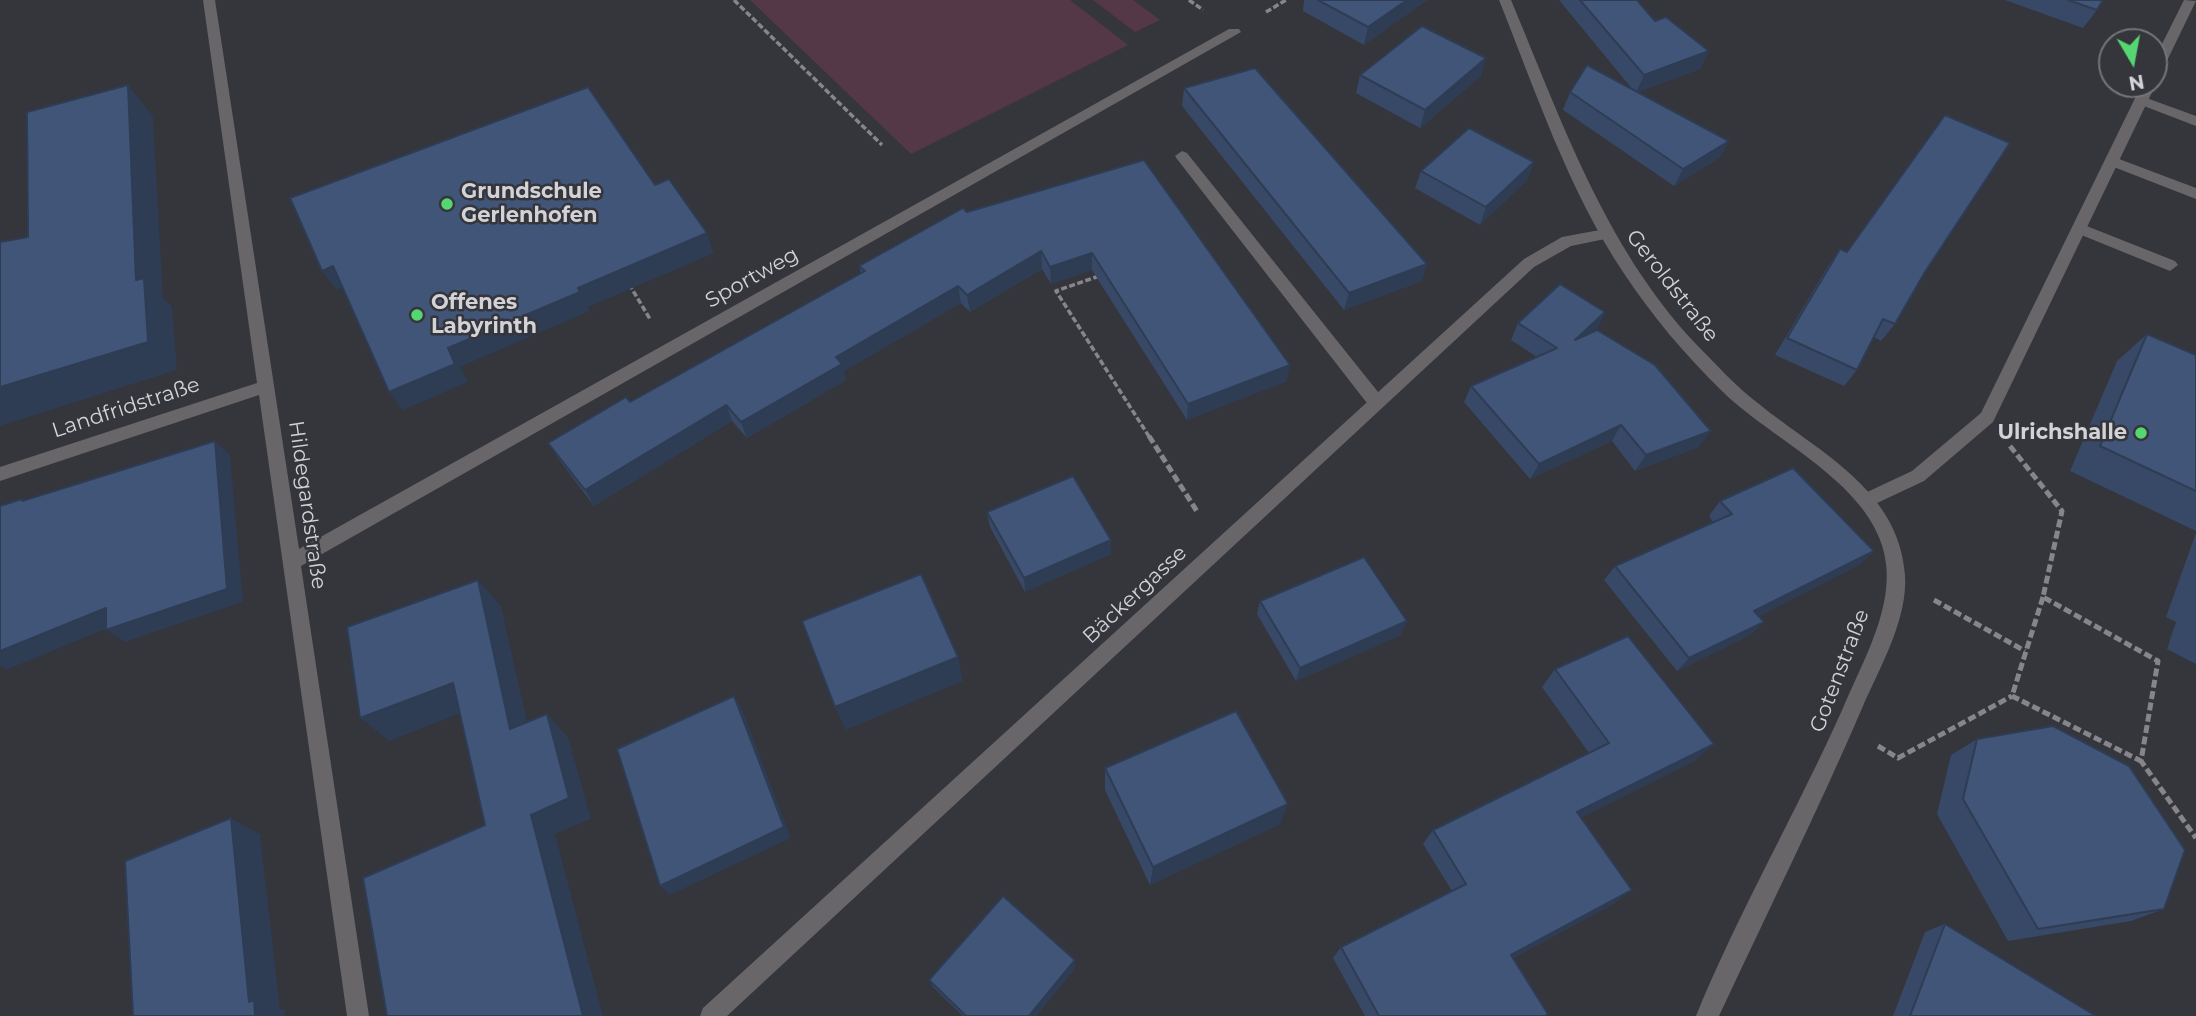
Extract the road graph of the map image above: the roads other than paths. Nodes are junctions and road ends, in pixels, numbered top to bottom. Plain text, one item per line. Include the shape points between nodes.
1 (209, 0) edge
2 (1505, 0) edge
3 (2190, 0) edge
4 (1234, 32) dead end
5 (2168, 45) edge
6 (2141, 100) joint
7 (2196, 121) edge
8 (1182, 156) dead end
9 (2111, 161) junction
10 (2196, 194) edge
11 (2079, 228) junction
12 (1605, 234) junction
13 (2170, 265) dead end
14 (267, 386) junction
15 (1377, 402) junction
16 (0, 474) edge
17 (1869, 499) junction
18 (292, 562) junction
19 (358, 1016) edge
20 (711, 1016) edge
21 (1707, 1016) edge

1 - 14 street, Hildegardstraße
2 - 12 street, Geroldstraße
3 - 5 street
4 - 18 street, Sportweg
6 - 7 street
6 - 9 street
8 - 15 street
9 - 10 street
9 - 11 street
11 - 13 street
11 - 17 street via 1987,418 1918,476
12 - 15 street, Bäckergasse via 1567,241 1529,263
12 - 17 street, Geroldstraße via 1684,341 1751,408
14 - 16 street, Landfridstraße
14 - 18 street, Hildegardstraße
15 - 20 street, Bäckergasse
17 - 21 street, Gotenstraße via 1886,527 1896,578 1883,636
18 - 19 street, Hildegardstraße

